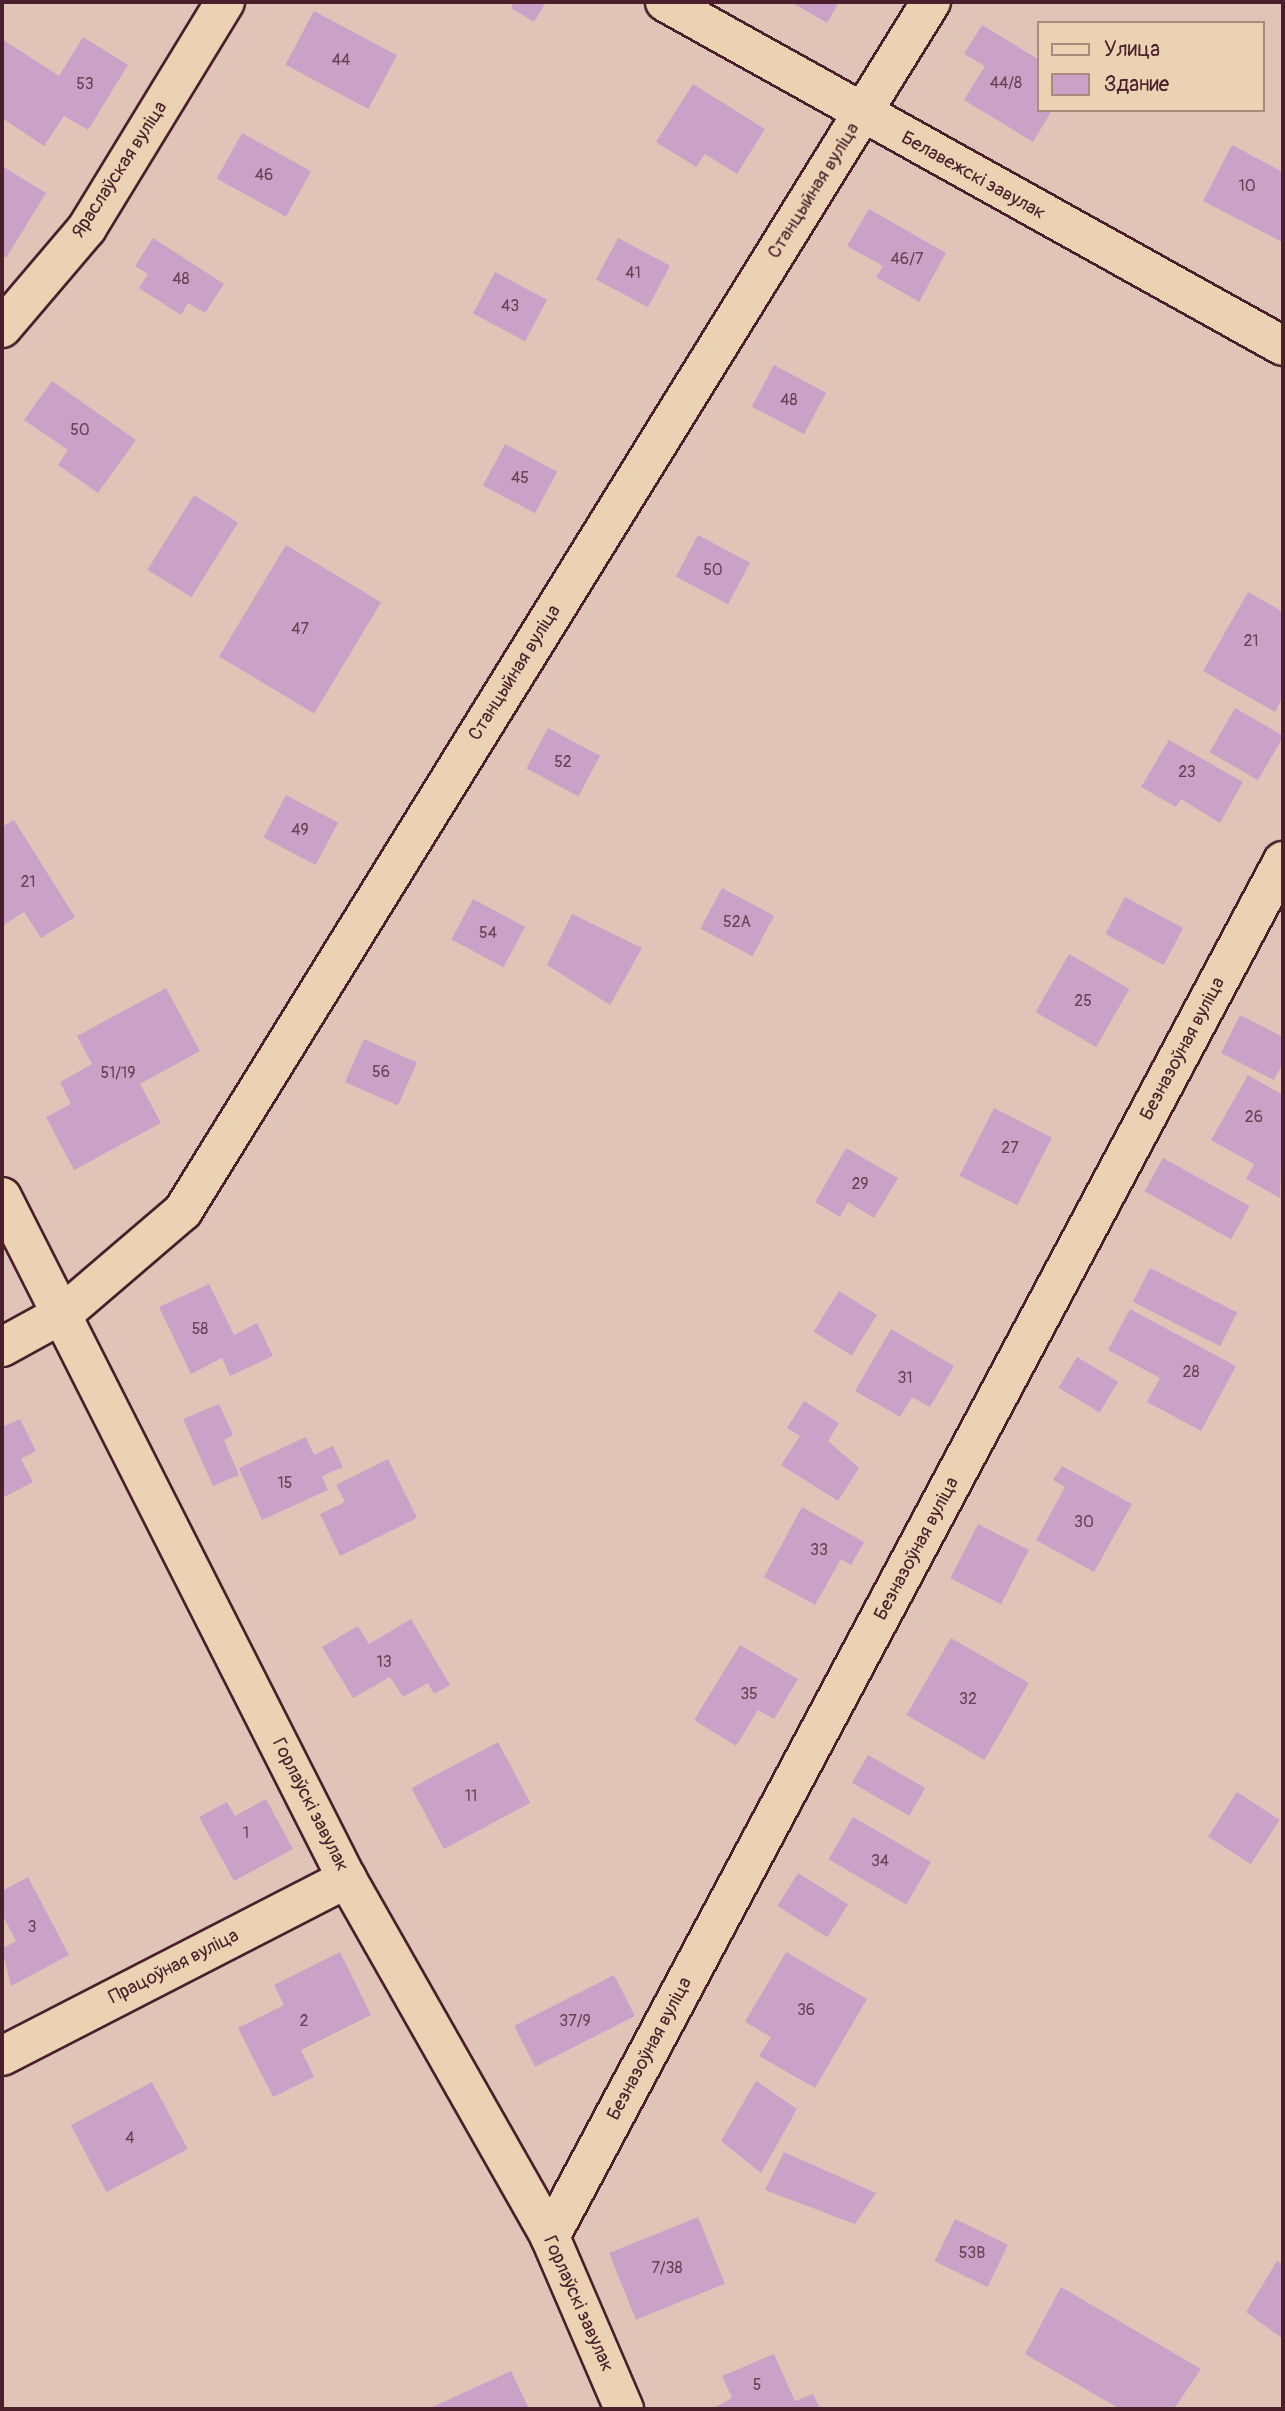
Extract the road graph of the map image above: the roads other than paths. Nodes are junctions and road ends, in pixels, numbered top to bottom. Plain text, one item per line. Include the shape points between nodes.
1 (225, 2) edge
2 (666, 2) edge
3 (931, 2) edge
4 (861, 115) junction
5 (2, 327) edge
6 (1283, 346) edge
7 (1283, 861) edge
8 (2, 1197) edge
9 (64, 1313) junction
10 (2, 1347) edge
11 (347, 1879) junction
12 (2, 2056) edge
13 (550, 2237) junction
14 (624, 2409) edge

1 - 5 street, Яраслаўская вуліца via 87,228
2 - 4 street, Белавежскі завулак
3 - 4 street, Станцыйная вуліца
4 - 6 street, Белавежскі завулак
4 - 9 street, Станцыйная вуліца via 183,1211
7 - 13 street, Безназоўная вуліца
8 - 9 street, Горлаўскі завулак
9 - 10 street, Станцыйная вуліца
9 - 11 street, Горлаўскі завулак
11 - 12 street, Працоўная вуліца
11 - 13 street, Горлаўскі завулак
13 - 14 street, Горлаўскі завулак

